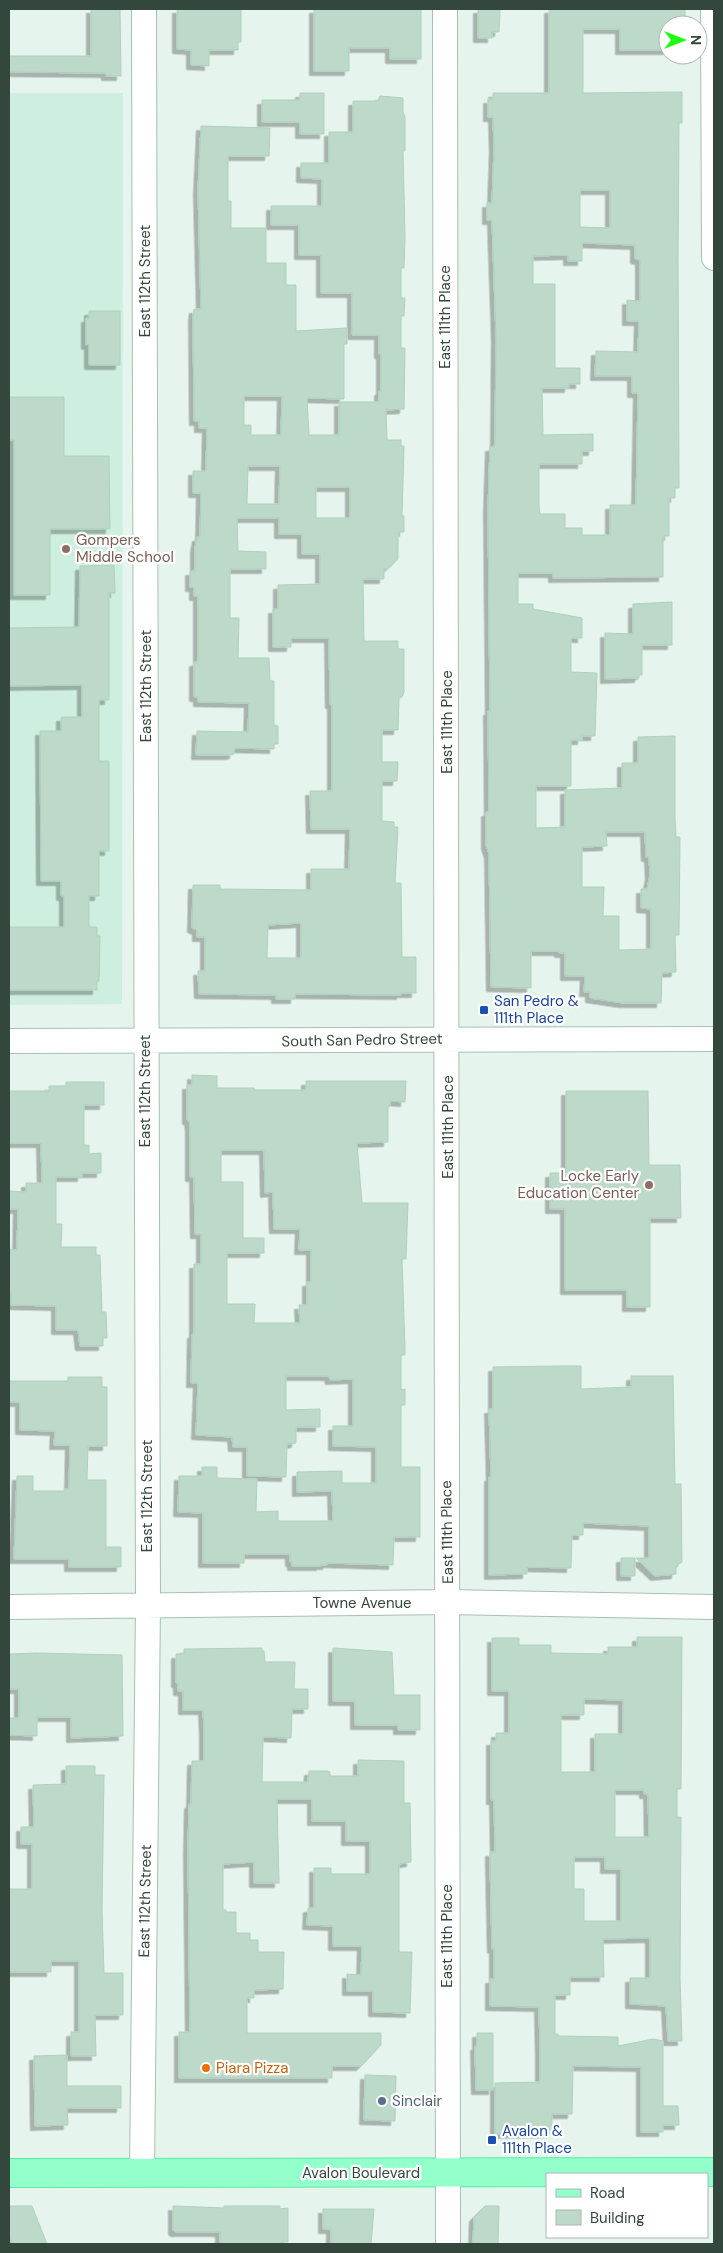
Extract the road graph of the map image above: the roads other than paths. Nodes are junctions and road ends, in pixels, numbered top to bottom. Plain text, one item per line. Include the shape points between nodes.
1 (144, 9) edge
2 (445, 9) edge
3 (713, 9) edge
4 (714, 258) edge
5 (448, 1039) junction
6 (714, 1039) edge
7 (9, 1041) edge
8 (145, 1042) junction
9 (448, 1602) junction
10 (148, 1605) junction
11 (9, 1606) edge
12 (714, 1607) edge
13 (448, 2172) junction
14 (714, 2172) edge
15 (9, 2173) edge
16 (142, 2173) junction
17 (448, 2244) edge

1 - 8 street, East 112th Street
2 - 5 street, East 111th Place
3 - 4 street
5 - 6 street, South San Pedro Street
5 - 8 street, South San Pedro Street
5 - 9 street, East 111th Place
7 - 8 street, South San Pedro Street
8 - 10 street, East 112th Street
9 - 10 street, Towne Avenue
9 - 12 street, Towne Avenue
9 - 13 street, East 111th Place
10 - 11 street, Towne Avenue
10 - 16 street, East 112th Street
13 - 14 main road, Avalon Boulevard
13 - 16 main road, Avalon Boulevard
13 - 17 street, East 111th Place
15 - 16 main road, Avalon Boulevard

